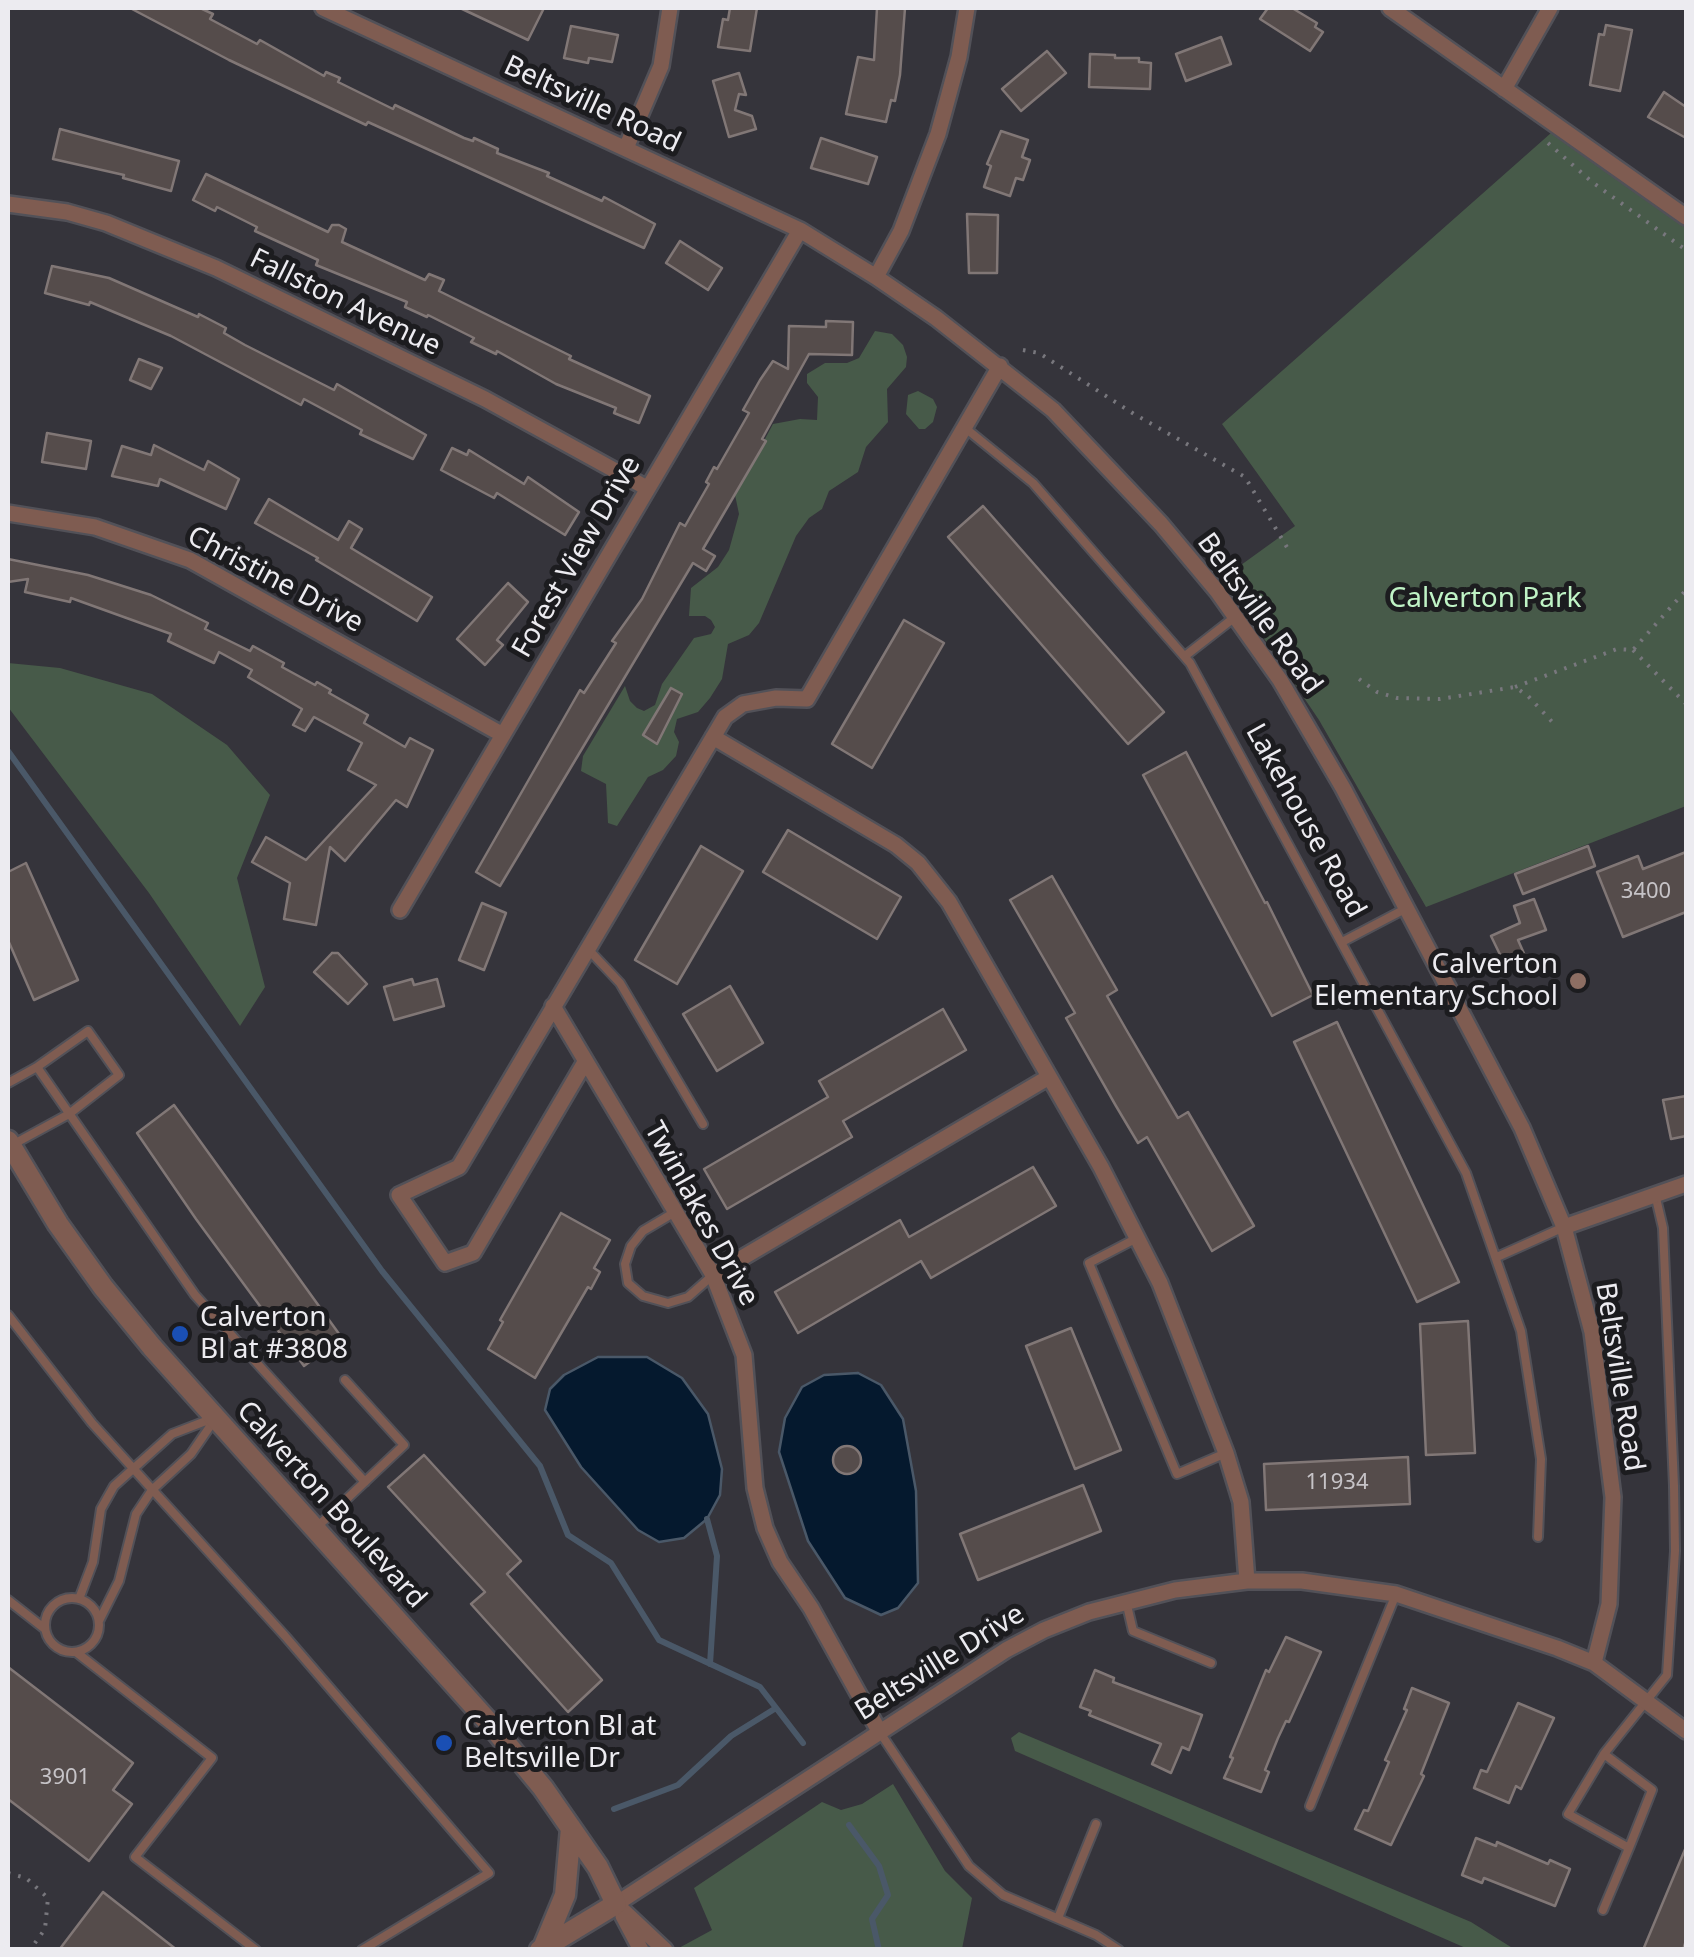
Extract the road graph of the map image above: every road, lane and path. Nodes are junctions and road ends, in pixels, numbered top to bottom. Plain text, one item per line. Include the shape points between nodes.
1 (323, 8) edge
2 (670, 8) edge
3 (967, 8) edge
4 (984, 8) edge
5 (1390, 8) edge
6 (1550, 8) edge
7 (1504, 89) junction
8 (1538, 135) dead end
9 (626, 148) junction
10 (8, 204) edge
11 (1686, 217) edge
12 (800, 230) junction
13 (1686, 250) edge
14 (876, 277) junction
15 (1023, 350) dead end
16 (1000, 366) junction
17 (964, 427) junction
18 (646, 488) junction
19 (8, 512) edge
20 (1288, 549) dead end
21 (1686, 590) edge
22 (1236, 617) junction
23 (1633, 650) junction
24 (1185, 656) junction
25 (1359, 679) dead end
26 (1514, 688) junction
27 (1686, 702) edge
28 (1556, 726) dead end
29 (503, 735) junction
30 (713, 737) junction
31 (1686, 758) edge
32 (1406, 908) junction
33 (400, 910) dead end
34 (1342, 942) junction
35 (588, 948) junction
36 (554, 1006) junction
37 (584, 1062) junction
38 (37, 1068) junction
39 (1049, 1077) junction
40 (8, 1082) edge
41 (69, 1114) junction
42 (703, 1124) dead end
43 (8, 1144) edge
44 (1686, 1184) edge
45 (1655, 1194) junction
46 (675, 1212) junction
47 (1564, 1226) junction
48 (1139, 1237) junction
49 (1496, 1257) junction
50 (713, 1275) junction
51 (8, 1315) edge
52 (345, 1380) dead end
53 (215, 1418) junction
54 (1226, 1453) junction
55 (131, 1468) junction
56 (364, 1482) junction
57 (152, 1490) junction
58 (315, 1529) junction
59 (1538, 1537) dead end
60 (1247, 1582) junction
61 (1396, 1594) junction
62 (78, 1599) junction
63 (8, 1600) edge
64 (1126, 1600) junction
65 (99, 1621) junction
66 (46, 1629) junction
67 (76, 1652) junction
68 (1211, 1662) dead end
69 (1594, 1663) junction
70 (1646, 1702) junction
71 (879, 1731) junction
72 (1686, 1732) edge
73 (1604, 1754) junction
74 (1310, 1806) dead end
75 (1096, 1824) dead end
76 (571, 1828) junction
77 (1629, 1848) junction
78 (8, 1873) edge
79 (616, 1904) junction
80 (1602, 1910) dead end
81 (1058, 1918) junction
82 (541, 1949) edge
83 (30, 1950) edge
84 (256, 1950) edge
85 (362, 1950) edge
86 (642, 1950) edge
87 (665, 1950) edge
88 (1120, 1950) edge

1 - 9 street, Beltsville Road
2 - 9 street via 661,66
3 - 4 street
3 - 14 street via 938,134
5 - 7 street
6 - 7 street
7 - 11 street
8 - 13 path
9 - 12 street, Beltsville Road
10 - 18 street, Fallston Avenue via 106,223 216,268 485,399
12 - 14 street, Beltsville Road
12 - 18 street, Forest View Drive
14 - 16 street, Beltsville Road
15 - 20 path via 1040,352 1245,477
16 - 17 street
16 - 22 street, Beltsville Road via 1105,464
17 - 24 lane, Lakehouse Road via 1033,483
17 - 30 street via 807,699 742,704
18 - 29 street, Forest View Drive
19 - 29 street, Christine Drive via 95,527 190,560
21 - 23 path
22 - 24 lane
22 - 32 street, Beltsville Road via 1311,730
23 - 26 path via 1617,649
23 - 27 path
24 - 34 lane, Lakehouse Road
25 - 26 path via 1397,698
26 - 28 path
27 - 31 path
29 - 33 street, Forest View Drive
30 - 35 street
30 - 39 street via 918,862 949,902
32 - 34 lane
32 - 47 street, Beltsville Road via 1522,1128
34 - 49 lane, Lakehouse Road via 1466,1173
35 - 36 street
35 - 42 lane via 620,983
36 - 37 street, Twinlakes Drive
36 - 37 street via 459,1166 399,1194 445,1262 473,1254
37 - 46 street, Twinlakes Drive
38 - 40 lane
38 - 41 lane
38 - 41 lane via 88,1030 119,1075
39 - 48 street
39 - 50 street
41 - 43 lane
41 - 56 lane via 195,1296
43 - 53 street, Calverton Boulevard via 103,1287
44 - 45 street
45 - 47 street
45 - 70 lane via 1663,1228 1675,1551 1667,1674
46 - 50 street, Twinlakes Drive
46 - 50 lane via 631,1246 628,1283 668,1304
47 - 49 lane
47 - 69 street, Beltsville Road via 1592,1332 1613,1497 1609,1604
48 - 54 street
48 - 54 lane via 1089,1264 1177,1474
49 - 59 lane, Lakehouse Road via 1521,1331 1540,1459
50 - 71 street, Twinlakes Drive via 744,1355 755,1488 765,1528
51 - 55 lane
52 - 56 lane via 404,1445
53 - 55 lane via 172,1434
53 - 57 lane via 191,1454
53 - 58 street, Calverton Boulevard
54 - 60 street via 1241,1502
55 - 57 lane
55 - 62 lane via 101,1509 93,1562
56 - 58 lane
57 - 65 lane via 136,1514 120,1581
57 - 85 lane via 489,1873
58 - 76 street, Calverton Boulevard via 491,1725
60 - 61 street, Beltsville Drive
60 - 64 street, Beltsville Drive
61 - 69 street, Beltsville Drive
61 - 74 lane
62 - 65 lane
62 - 66 lane via 54,1605
63 - 66 lane
64 - 68 lane via 1133,1631
64 - 71 street, Beltsville Drive via 1006,1650
65 - 67 lane via 96,1638
66 - 67 lane via 60,1649
67 - 84 lane via 212,1758 134,1857
69 - 70 street, Beltsville Drive
70 - 72 street, Beltsville Drive
70 - 73 lane
71 - 79 street, Beltsville Drive
71 - 81 lane via 969,1866 1003,1894
73 - 77 lane via 1652,1790
73 - 77 lane via 1568,1814
75 - 81 lane
76 - 79 street, Calverton Boulevard
76 - 82 street via 565,1894
77 - 80 lane
78 - 83 path via 26,1878 48,1898 45,1929
79 - 82 street, Beltsville Drive
79 - 86 street
79 - 87 street
81 - 88 lane

